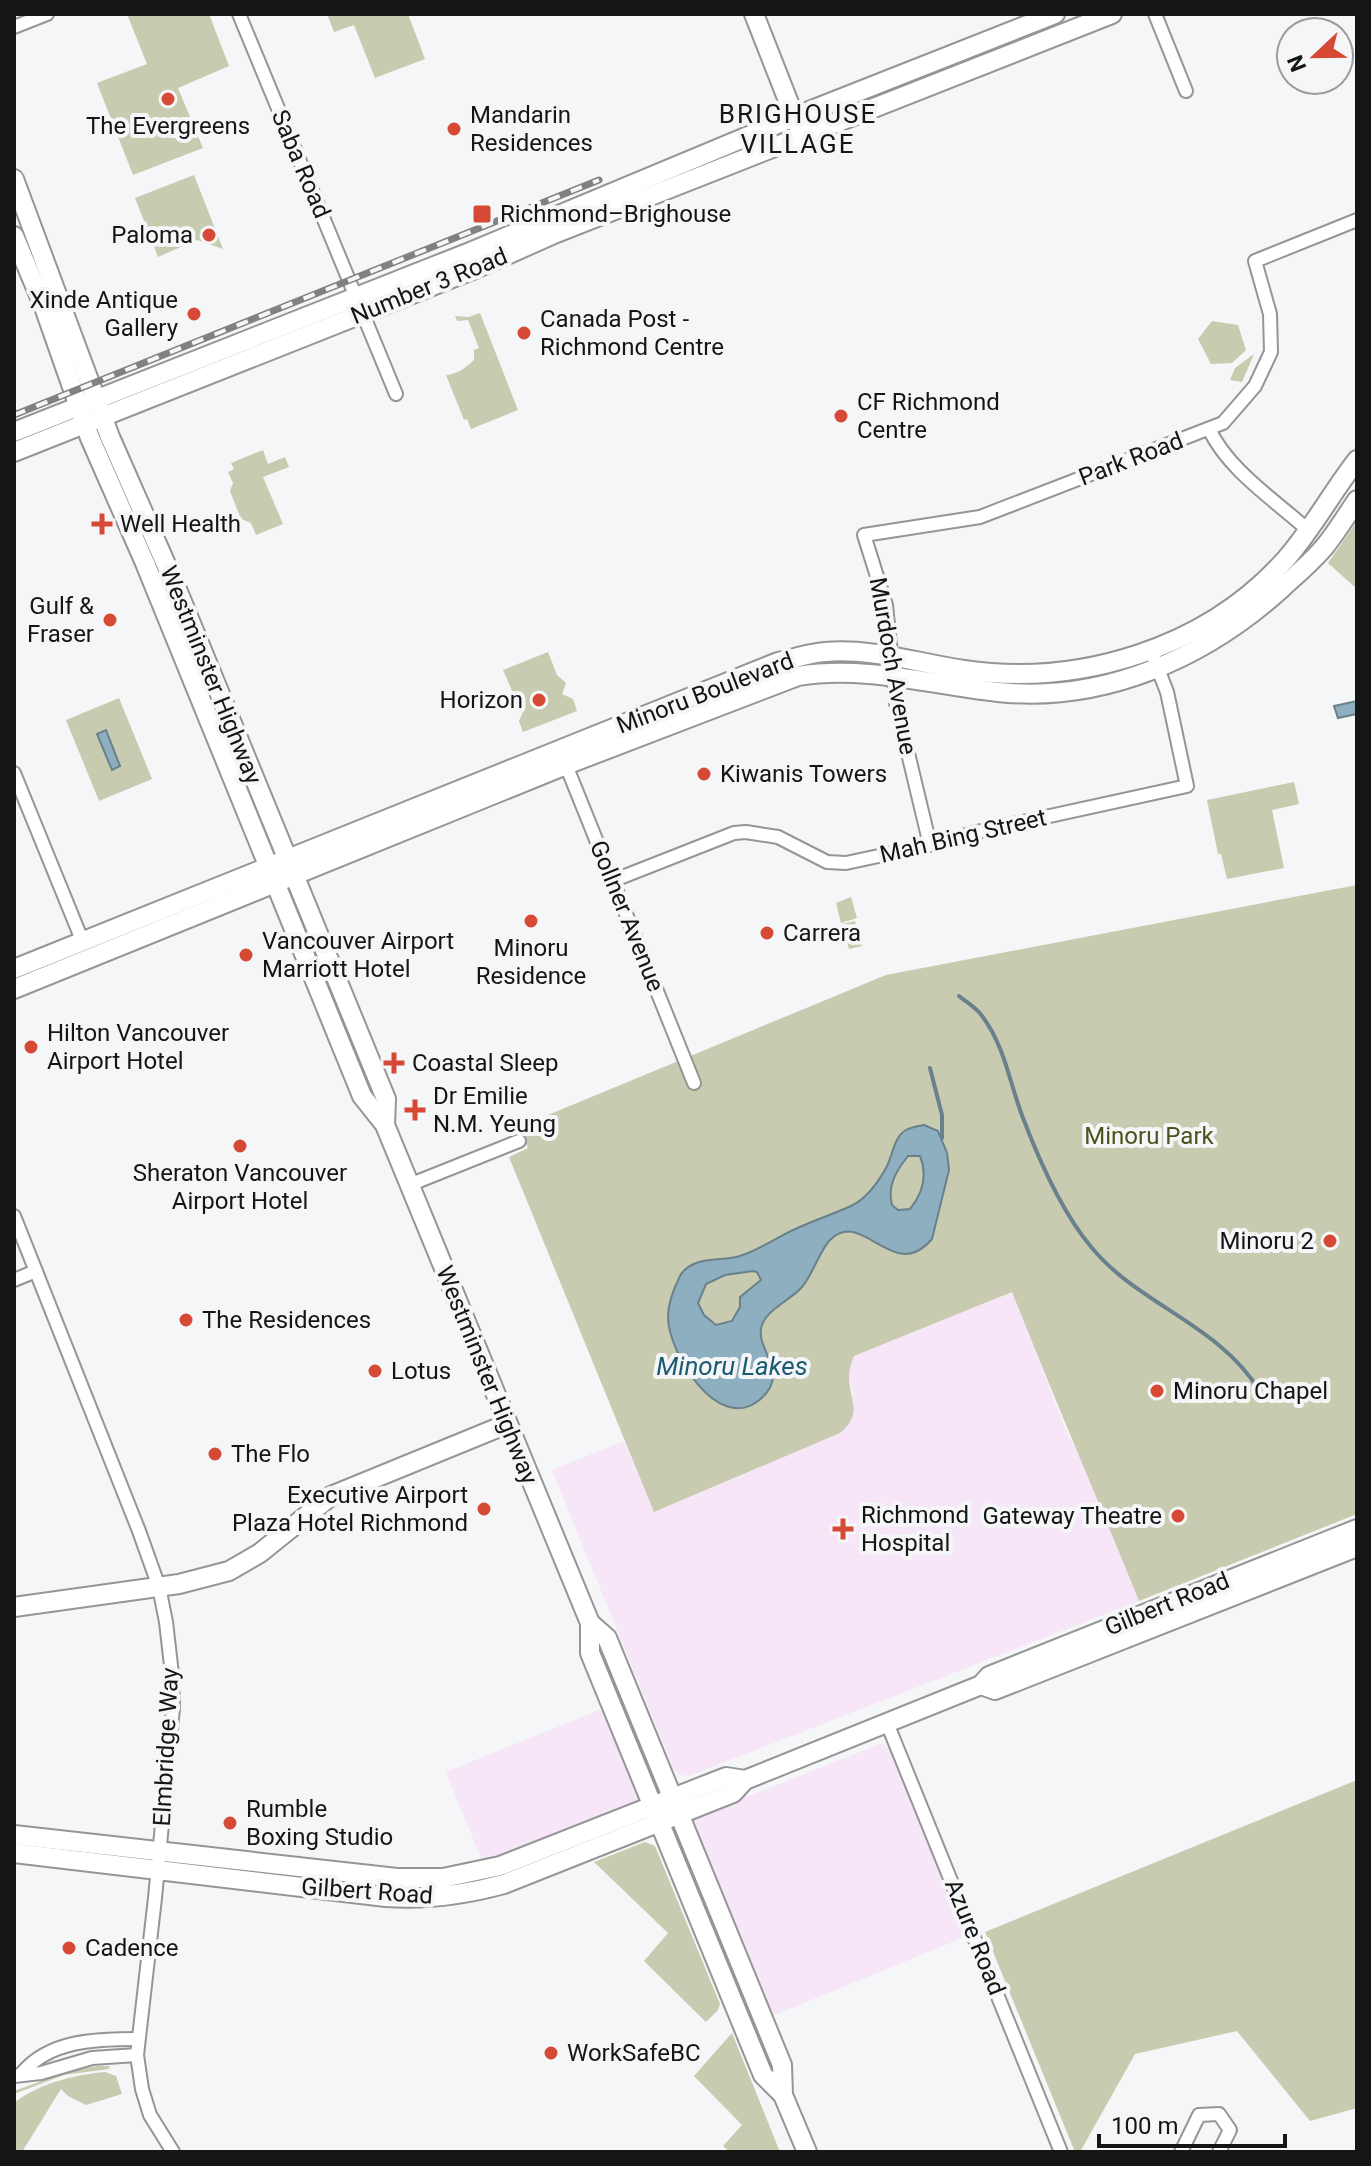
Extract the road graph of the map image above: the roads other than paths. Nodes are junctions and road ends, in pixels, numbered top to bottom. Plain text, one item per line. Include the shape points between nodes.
1 (47, 14) edge
2 (239, 14) edge
3 (754, 14) edge
4 (1055, 14) edge
5 (1112, 14) edge
6 (1155, 14) edge
7 (14, 27) edge
8 (1186, 91) dead end
9 (794, 117) junction
10 (803, 136) junction
11 (14, 179) edge
12 (1357, 220) edge
13 (14, 236) edge
14 (356, 296) junction
15 (363, 314) junction
16 (396, 394) dead end
17 (100, 407) junction
18 (82, 414) junction
19 (1209, 429) junction
20 (14, 432) edge
21 (14, 452) edge
22 (1357, 460) edge
23 (1357, 500) edge
24 (1309, 531) junction
25 (864, 535) joint
26 (1151, 651) junction
27 (892, 655) junction
28 (1158, 669) junction
29 (893, 677) junction
30 (563, 757) junction
31 (14, 773) edge
32 (930, 845) junction
33 (287, 859) junction
34 (268, 866) junction
35 (294, 877) junction
36 (612, 881) junction
37 (275, 884) junction
38 (82, 940) junction
39 (14, 969) edge
40 (14, 989) edge
41 (694, 1083) dead end
42 (385, 1125) junction
43 (519, 1141) dead end
44 (409, 1185) junction
45 (14, 1216) edge
46 (36, 1271) junction
47 (14, 1280) edge
48 (507, 1424) junction
49 (1357, 1529) edge
50 (1357, 1547) edge
51 (159, 1587) junction
52 (14, 1607) edge
53 (590, 1623) junction
54 (981, 1685) junction
55 (887, 1723) junction
56 (676, 1806) junction
57 (656, 1814) junction
58 (14, 1835) edge
59 (159, 1851) junction
60 (14, 1853) edge
61 (158, 1870) junction
62 (137, 2039) junction
63 (137, 2055) junction
64 (18, 2074) edge
65 (783, 2095) junction
66 (1060, 2149) edge
67 (173, 2152) edge
68 (807, 2152) edge
69 (1045, 2152) edge
70 (1181, 2152) edge
71 (1219, 2152) edge

1 - 7 street
2 - 14 street, Saba Road
3 - 9 main road
4 - 9 main road, Number 3 Road
5 - 10 main road, Number 3 Road
6 - 8 street
9 - 10 main road
9 - 14 main road, Number 3 Road
10 - 15 main road, Number 3 Road
11 - 17 main road, Westminster Highway
12 - 19 street, Park Road via 1255,261 1270,314 1271,352 1245,399 1223,423
13 - 18 main road, Westminster Highway
14 - 15 street, Saba Road
14 - 17 main road, Number 3 Road
15 - 16 street, Saba Road
15 - 17 main road, Number 3 Road
17 - 18 main road, Number 3 Road
17 - 33 main road, Westminster Highway
18 - 20 main road, Number 3 Road
18 - 21 main road, Number 3 Road
18 - 34 main road, Westminster Highway
19 - 24 street via 1234,465
19 - 25 street, Park Road via 980,517
22 - 24 main road, Minoru Boulevard
23 - 28 main road, Minoru Boulevard via 1311,562 1264,604 1195,652
24 - 26 main road, Minoru Boulevard via 1246,596
25 - 27 street, Murdoch Avenue via 886,605
26 - 27 main road, Minoru Boulevard via 1080,669 1037,673 964,670
26 - 28 street, Mah Bing Street
27 - 29 street, Murdoch Avenue
27 - 30 main road, Minoru Boulevard via 823,652 778,662
28 - 29 main road, Minoru Boulevard via 1117,682 1025,694
28 - 32 street, Mah Bing Street via 1187,786
29 - 30 main road, Minoru Boulevard via 857,671 798,676
29 - 32 street, Murdoch Avenue
30 - 33 main road, Minoru Boulevard
30 - 35 main road, Minoru Boulevard
30 - 36 street, Gollner Avenue
31 - 38 street
32 - 36 street, Mah Bing Street via 846,863 827,862 778,837 734,833
33 - 34 main road, Minoru Boulevard
33 - 35 main road, Westminster Highway
34 - 37 main road, Westminster Highway
34 - 38 main road, Minoru Boulevard
35 - 37 main road, Minoru Boulevard
35 - 42 main road, Westminster Highway via 386,1099
36 - 41 street, Gollner Avenue
37 - 40 main road, Minoru Boulevard
37 - 42 main road, Westminster Highway via 362,1096
38 - 39 main road, Minoru Boulevard
42 - 44 main road, Westminster Highway
43 - 44 street
44 - 48 main road, Westminster Highway
45 - 46 street, Elmbridge Way
46 - 47 street
46 - 51 street, Elmbridge Way
48 - 51 main road via 331,1496 229,1571
48 - 53 main road, Westminster Highway
49 - 54 main road, Gilbert Road via 989,1676
50 - 54 main road, Gilbert Road via 995,1690
51 - 52 main road
51 - 59 street, Elmbridge Way via 173,1694
53 - 56 main road, Westminster Highway via 607,1638
53 - 57 main road, Westminster Highway via 590,1653
54 - 55 main road, Gilbert Road
55 - 56 main road, Gilbert Road via 745,1780 726,1777
55 - 66 street, Azure Road
56 - 57 main road, Gilbert Road
56 - 65 main road, Westminster Highway via 782,2065
57 - 59 main road, Gilbert Road via 500,1866 443,1878 397,1878
57 - 61 main road, Gilbert Road via 504,1884 428,1899
57 - 65 main road, Westminster Highway via 763,2075
58 - 59 main road, Gilbert Road
59 - 61 street, Elmbridge Way
60 - 61 main road, Gilbert Road
61 - 62 street, Elmbridge Way
62 - 63 street, Elmbridge Way
62 - 64 street via 49,2051
63 - 64 street via 92,2058
63 - 67 street, Elmbridge Way via 150,2115
65 - 68 main road, Westminster Highway
66 - 69 street
70 - 71 street via 1199,2115 1219,2114 1230,2130

